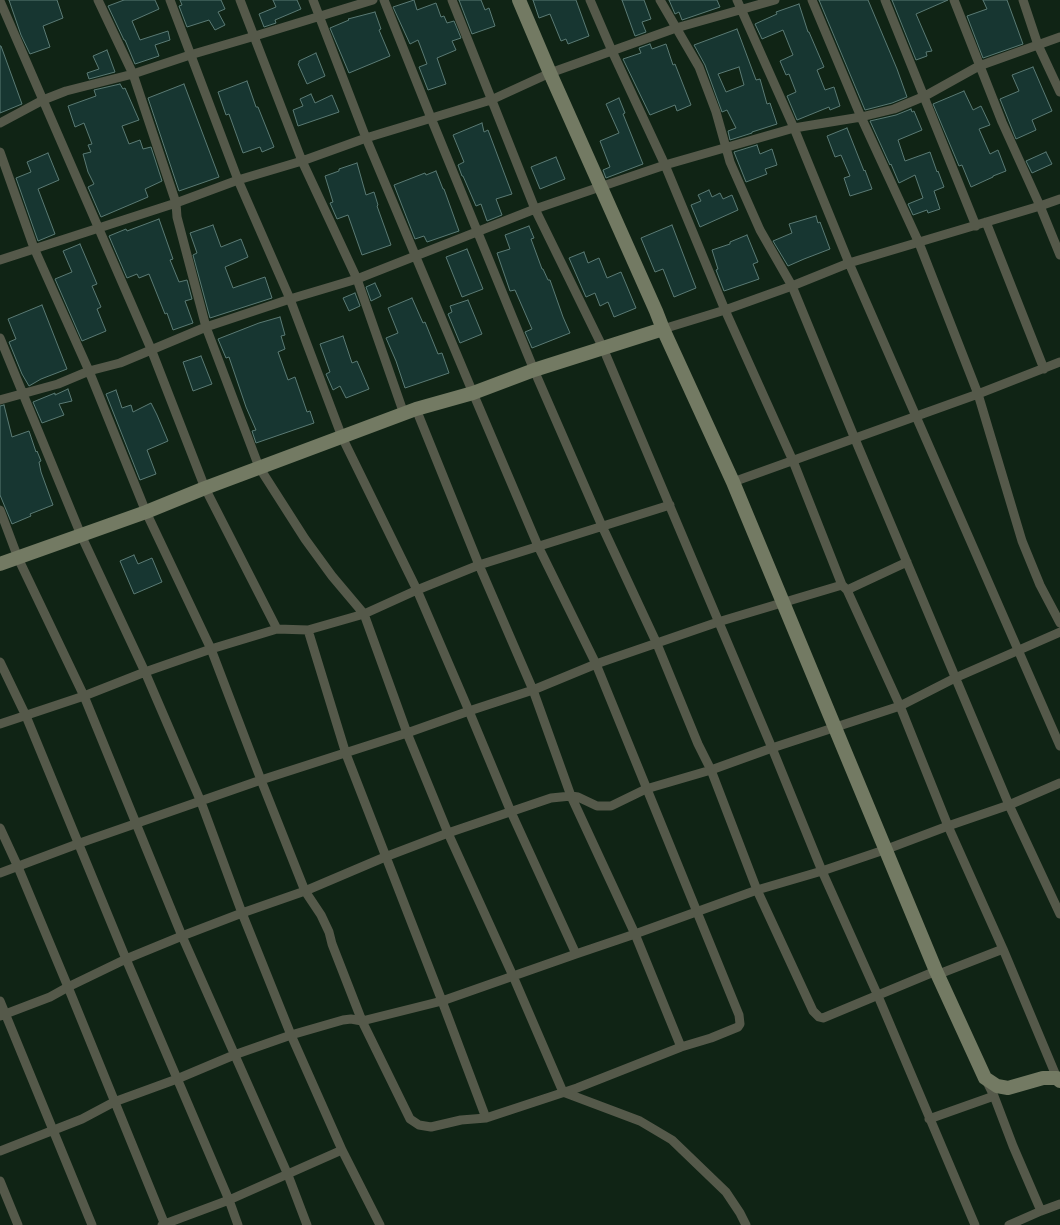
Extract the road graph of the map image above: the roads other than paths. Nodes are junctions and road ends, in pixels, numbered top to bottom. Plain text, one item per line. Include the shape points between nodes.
1 (98, 0) edge
2 (170, 0) edge
3 (240, 0) edge
4 (312, 0) edge
5 (372, 0) edge
6 (384, 0) edge
7 (452, 0) edge
8 (519, 0) edge
9 (590, 0) edge
10 (660, 0) edge
11 (737, 0) edge
12 (775, 0) edge
13 (812, 0) edge
14 (885, 0) edge
15 (954, 0) edge
16 (1023, 0) edge
17 (0, 1) edge
18 (742, 10) junction
19 (319, 17) junction
20 (676, 28) junction
21 (255, 36) junction
22 (1060, 38) edge
23 (1038, 45) junction
24 (612, 51) junction
25 (190, 55) junction
26 (979, 66) junction
27 (550, 73) junction
28 (133, 74) junction
29 (1060, 92) edge
30 (925, 96) junction
31 (43, 100) junction
32 (491, 100) junction
33 (861, 117) junction
34 (431, 118) junction
35 (0, 123) edge
36 (794, 128) junction
37 (366, 138) junction
38 (726, 147) junction
39 (0, 152) edge
40 (302, 160) junction
41 (665, 165) junction
42 (238, 180) junction
43 (601, 186) junction
44 (1060, 199) edge
45 (176, 203) junction
46 (1040, 206) junction
47 (535, 209) junction
48 (986, 222) junction
49 (976, 226) junction
50 (99, 228) junction
51 (477, 231) junction
52 (919, 243) junction
53 (34, 248) junction
54 (1060, 255) edge
55 (416, 256) junction
56 (0, 260) edge
57 (849, 264) junction
58 (357, 279) junction
59 (792, 286) junction
60 (290, 299) junction
61 (725, 310) junction
62 (206, 327) junction
63 (663, 329) junction
64 (0, 338) edge
65 (603, 348) junction
66 (151, 349) junction
67 (1060, 362) edge
68 (1044, 369) junction
69 (534, 370) junction
70 (89, 371) junction
71 (23, 394) junction
72 (473, 394) junction
73 (978, 394) junction
74 (0, 400) edge
75 (410, 412) junction
76 (915, 416) junction
77 (342, 437) junction
78 (854, 439) junction
79 (794, 461) junction
80 (258, 467) junction
81 (732, 482) junction
82 (205, 488) junction
83 (670, 505) junction
84 (0, 510) edge
85 (146, 512) junction
86 (602, 526) junction
87 (81, 535) junction
88 (538, 546) junction
89 (18, 558) junction
90 (907, 562) junction
91 (0, 564) edge
92 (479, 566) junction
93 (845, 587) junction
94 (417, 590) junction
95 (782, 602) junction
96 (364, 614) junction
97 (718, 622) junction
98 (1060, 623) edge
99 (277, 629) junction
100 (308, 630) junction
101 (1060, 632) edge
102 (658, 644) junction
103 (211, 649) junction
104 (1018, 651) junction
105 (0, 662) edge
106 (596, 664) junction
107 (145, 672) junction
108 (955, 678) junction
109 (532, 690) junction
110 (84, 696) junction
111 (900, 706) junction
112 (469, 711) junction
113 (26, 716) junction
114 (0, 724) edge
115 (836, 728) junction
116 (407, 734) junction
117 (1060, 746) edge
118 (772, 748) junction
119 (346, 754) junction
120 (711, 770) junction
121 (261, 780) junction
122 (1060, 783) edge
123 (646, 789) junction
124 (570, 796) junction
125 (201, 802) junction
126 (1010, 805) junction
127 (511, 812) junction
128 (136, 824) junction
129 (948, 826) junction
130 (0, 828) edge
131 (448, 833) junction
132 (80, 844) junction
133 (886, 849) junction
134 (385, 857) junction
135 (18, 867) junction
136 (822, 871) junction
137 (0, 873) edge
138 (757, 890) junction
139 (305, 891) junction
140 (696, 912) junction
141 (242, 913) junction
142 (1060, 914) edge
143 (636, 934) junction
144 (182, 936) junction
145 (1003, 949) junction
146 (576, 954) junction
147 (126, 959) junction
148 (937, 973) junction
149 (513, 976) junction
150 (68, 987) junction
151 (878, 996) junction
152 (0, 1001) edge
153 (442, 1001) junction
154 (3, 1015) edge
155 (362, 1021) junction
156 (291, 1035) junction
157 (681, 1047) junction
158 (234, 1055) junction
159 (177, 1078) junction
160 (985, 1078) junction
161 (1058, 1079) edge
162 (563, 1092) junction
163 (994, 1096) junction
164 (114, 1102) junction
165 (486, 1118) junction
166 (929, 1119) junction
167 (53, 1130) junction
168 (342, 1150) junction
169 (0, 1151) edge
170 (288, 1175) junction
171 (0, 1181) edge
172 (229, 1200) junction
173 (1060, 1204) edge
174 (1041, 1210) junction
175 (18, 1225) edge
176 (92, 1225) edge
177 (164, 1225) edge
178 (238, 1225) edge
179 (307, 1225) edge
180 (380, 1225) edge
181 (746, 1225) edge
182 (975, 1225) edge
183 (1009, 1225) edge

1 - 28 street
2 - 25 street
3 - 21 street
4 - 19 street
5 - 19 street
6 - 34 street
7 - 32 street
8 - 27 street
9 - 24 street
10 - 20 street
11 - 18 street
12 - 18 street
13 - 33 street
14 - 30 street
15 - 26 street
16 - 23 street
17 - 31 street
18 - 20 street
18 - 36 street
19 - 21 street
19 - 37 street
20 - 24 street
20 - 38 street via 699,68
21 - 25 street
21 - 40 street
22 - 23 street
23 - 26 street
23 - 29 street
24 - 27 street
24 - 41 street
25 - 28 street
25 - 42 street
26 - 30 street
26 - 46 street
27 - 32 street
27 - 43 street
28 - 31 street
28 - 45 street
30 - 33 street via 894,109
30 - 49 street
31 - 35 street
31 - 50 street
32 - 34 street
32 - 47 street
33 - 36 street
33 - 52 street
34 - 37 street
34 - 51 street
36 - 38 street
36 - 57 street
37 - 40 street
37 - 55 street
38 - 41 street
38 - 59 street via 760,230
39 - 53 street
40 - 42 street
40 - 58 street
41 - 43 street
41 - 61 street
42 - 45 street
42 - 60 street
43 - 47 street
43 - 63 street
44 - 46 street
45 - 50 street
45 - 62 street
46 - 48 street
46 - 54 street
47 - 51 street
47 - 65 street
48 - 49 street
48 - 68 street
49 - 52 street
50 - 53 street
50 - 66 street
51 - 55 street
51 - 69 street
52 - 57 street
52 - 73 street
53 - 56 street
53 - 70 street
55 - 58 street
55 - 72 street
57 - 59 street
57 - 76 street
58 - 60 street
58 - 75 street
59 - 61 street
59 - 78 street
60 - 62 street
60 - 77 street
61 - 63 street
61 - 79 street
62 - 66 street
62 - 80 street
63 - 65 street
63 - 81 street
64 - 71 street
65 - 69 street
65 - 83 street
66 - 70 street via 120,363
66 - 82 street
67 - 68 street
68 - 73 street
69 - 72 street
69 - 86 street
70 - 71 street
70 - 85 street
71 - 74 street
71 - 87 street
72 - 75 street
72 - 88 street
73 - 76 street
73 - 98 street via 1022,541
75 - 77 street
75 - 92 street
76 - 78 street
76 - 104 street
77 - 80 street
77 - 94 street
78 - 79 street
78 - 90 street
79 - 81 street
79 - 93 street
80 - 82 street
80 - 96 street via 310,546
81 - 95 street
82 - 85 street
82 - 99 street
83 - 86 street
83 - 97 street
84 - 89 street
85 - 87 street
85 - 103 street
86 - 88 street
86 - 102 street
87 - 89 street
87 - 107 street
88 - 92 street
88 - 106 street
89 - 91 street
89 - 110 street
90 - 93 street
90 - 108 street
92 - 94 street
92 - 109 street
93 - 95 street
93 - 111 street
94 - 96 street
94 - 112 street
95 - 97 street
95 - 115 street
96 - 100 street
96 - 116 street
97 - 102 street
97 - 118 street
99 - 100 street
99 - 103 street
100 - 119 street
101 - 104 street
102 - 106 street
102 - 120 street
103 - 107 street
103 - 121 street
104 - 108 street
104 - 117 street
105 - 113 street
106 - 109 street
106 - 123 street
107 - 110 street
107 - 125 street
108 - 111 street
108 - 126 street
109 - 112 street
109 - 124 street
110 - 113 street
110 - 128 street
111 - 115 street
111 - 129 street
112 - 116 street
112 - 127 street
113 - 114 street
113 - 132 street
115 - 118 street
115 - 133 street
116 - 119 street
116 - 131 street
118 - 120 street
118 - 136 street
119 - 121 street
119 - 134 street
120 - 123 street
120 - 138 street
121 - 125 street
121 - 139 street
122 - 126 street
123 - 124 street via 611,806 596,806
123 - 140 street
124 - 127 street via 551,798
124 - 143 street
125 - 128 street
125 - 141 street
126 - 129 street
126 - 142 street
127 - 131 street
127 - 146 street
128 - 132 street
128 - 144 street
129 - 133 street
129 - 145 street
130 - 135 street
131 - 134 street
131 - 149 street
132 - 135 street
132 - 147 street
133 - 136 street
133 - 148 street
134 - 139 street
134 - 153 street
135 - 137 street
135 - 150 street
136 - 138 street
136 - 151 street
138 - 140 street
138 - 151 street via 813,1011 819,1017
139 - 141 street
139 - 155 street via 321,915
140 - 143 street
140 - 157 street via 740,1024 711,1038
141 - 144 street
141 - 156 street
143 - 146 street
143 - 157 street
144 - 147 street
144 - 158 street
145 - 148 street
145 - 161 street
146 - 149 street
147 - 150 street
147 - 159 street
148 - 151 street
148 - 160 street
149 - 153 street
149 - 162 street
150 - 154 street
150 - 164 street
151 - 166 street
152 - 154 street
153 - 155 street
153 - 165 street
154 - 167 street
155 - 156 street via 343,1020
155 - 165 street via 410,1118 419,1125 431,1127
156 - 158 street
156 - 168 street
157 - 162 street
158 - 159 street
158 - 170 street
159 - 164 street
159 - 172 street
160 - 161 street via 997,1086 1008,1088 1038,1078
160 - 163 street
162 - 165 street
162 - 181 street via 640,1121 672,1140 726,1192
163 - 166 street
163 - 174 street
164 - 167 street
164 - 177 street
166 - 182 street
167 - 169 street
167 - 176 street
168 - 170 street
168 - 180 street
170 - 172 street
170 - 179 street
171 - 175 street
172 - 177 street
172 - 178 street
173 - 174 street
174 - 183 street

